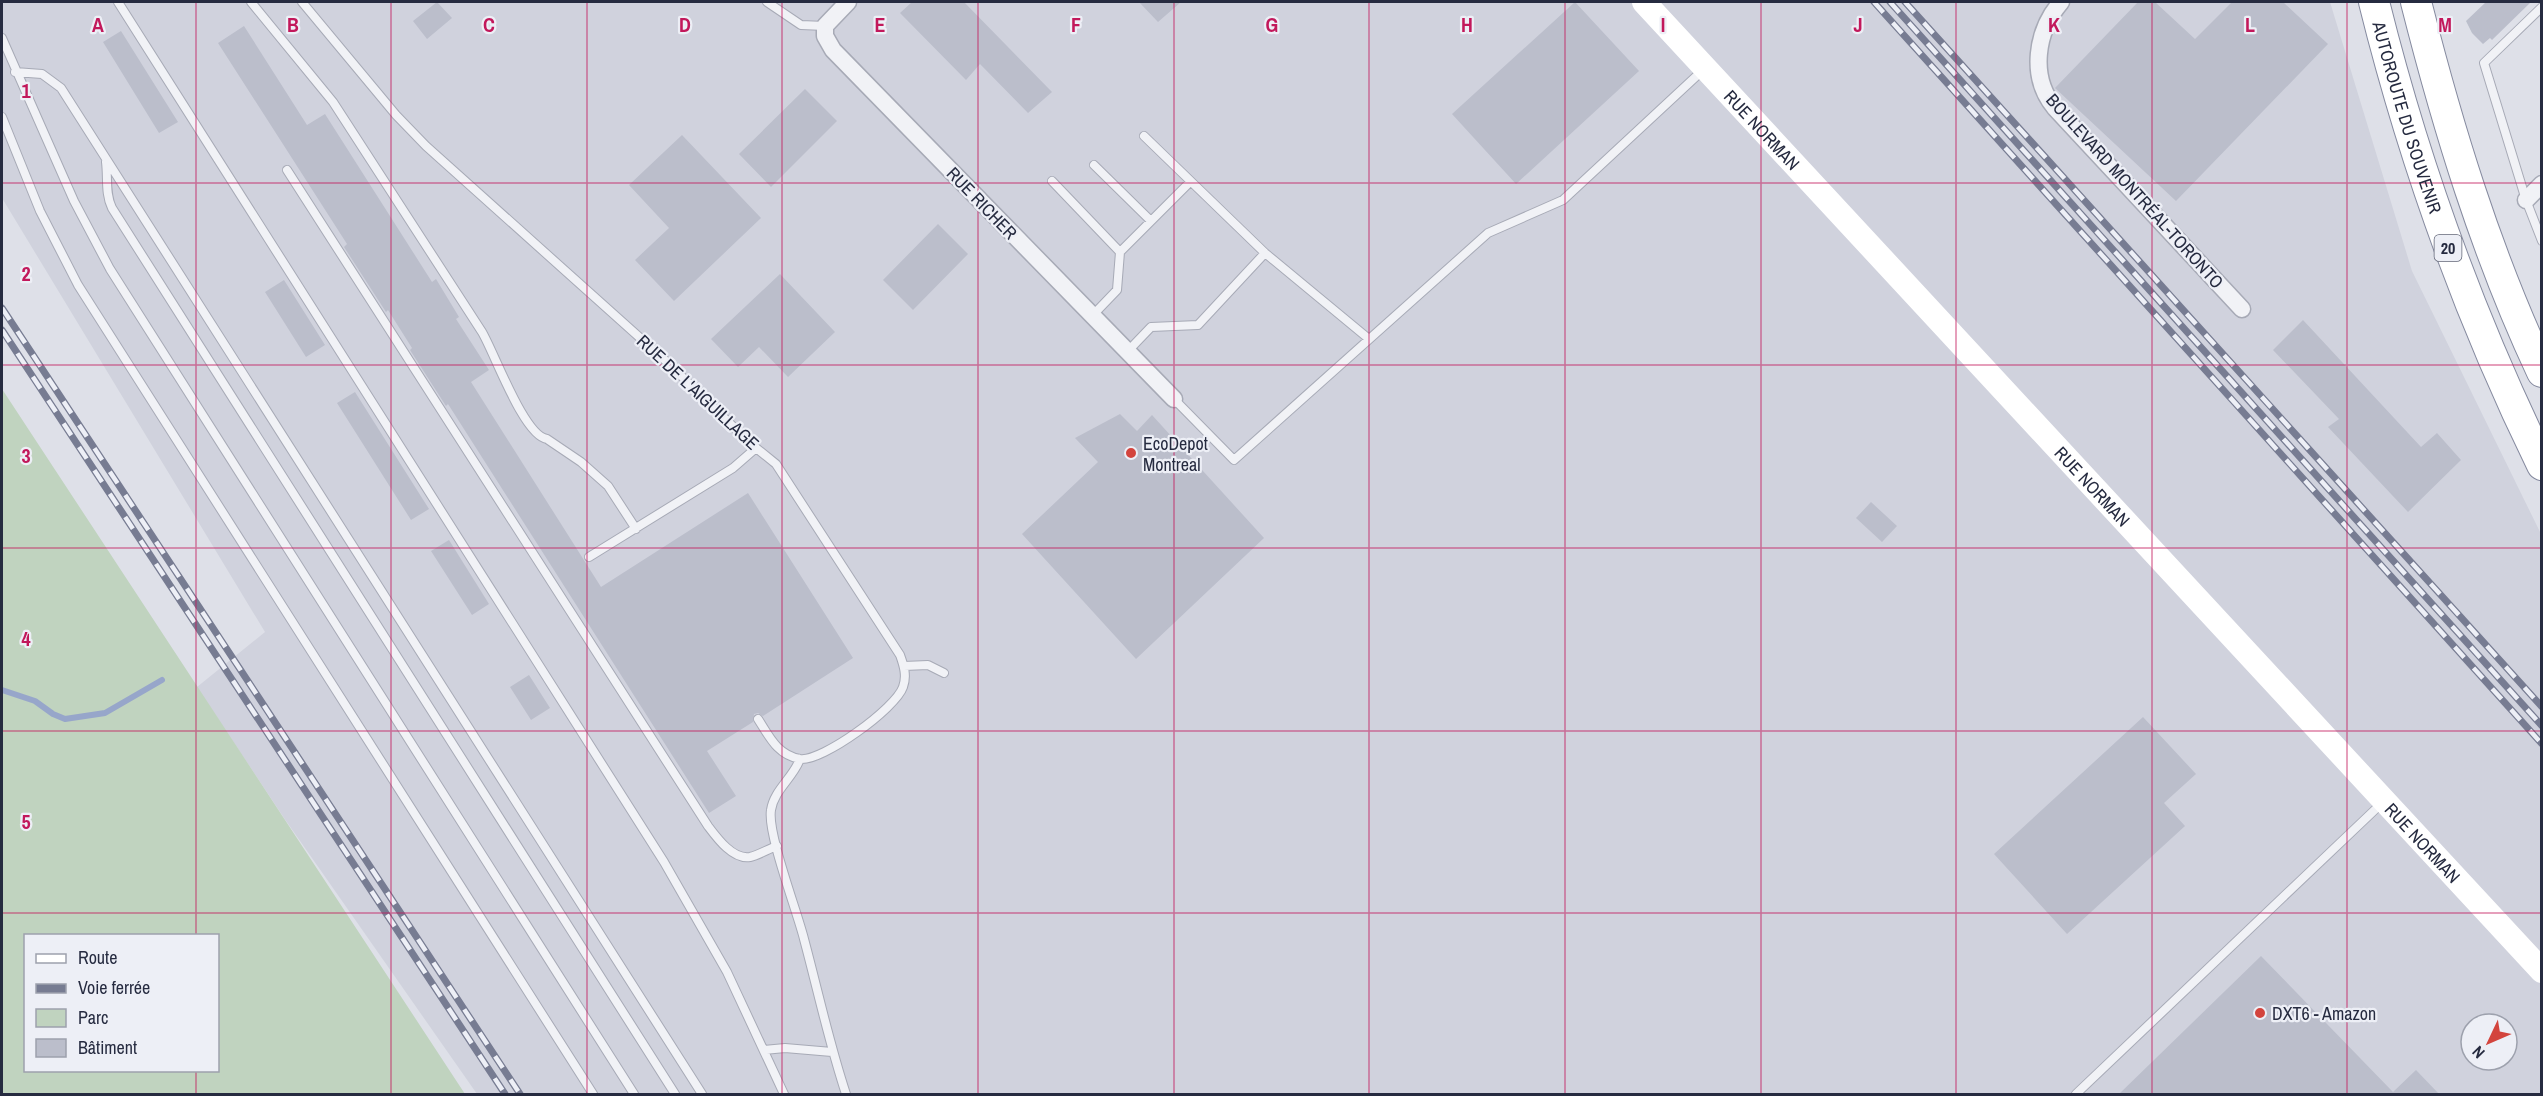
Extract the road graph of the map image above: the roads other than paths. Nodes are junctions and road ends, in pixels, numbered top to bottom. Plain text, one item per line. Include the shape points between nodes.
1 (118, 2) edge
2 (251, 2) edge
3 (302, 2) edge
4 (767, 2) edge
5 (848, 2) edge
6 (1644, 2) edge
7 (2061, 2) edge
8 (2416, 2) edge
9 (2541, 7) edge
10 (2374, 8) edge
11 (825, 26) junction
12 (2, 38) edge
13 (1706, 68) junction
14 (15, 72) junction
15 (2, 117) edge
16 (1144, 136) dead end
17 (105, 157) junction
18 (1094, 165) dead end
19 (287, 170) dead end
20 (1052, 181) dead end
21 (1190, 182) junction
22 (2541, 184) edge
23 (2526, 200) junction
24 (1151, 221) junction
25 (2541, 241) edge
26 (1120, 252) junction
27 (1265, 254) junction
28 (2242, 309) dead end
29 (1092, 316) junction
30 (1369, 339) junction
31 (1126, 352) junction
32 (2541, 372) edge
33 (1174, 399) joint
34 (756, 448) junction
35 (2541, 465) edge
36 (636, 529) junction
37 (589, 557) dead end
38 (904, 666) junction
39 (944, 673) dead end
40 (758, 719) dead end
41 (800, 759) junction
42 (2385, 801) junction
43 (777, 846) junction
44 (2541, 971) edge
45 (764, 1050) junction
46 (832, 1052) junction
47 (593, 1095) edge
48 (634, 1095) edge
49 (675, 1095) edge
50 (702, 1095) edge
51 (784, 1095) edge
52 (846, 1095) edge
53 (2076, 1095) edge

1 - 45 lane via 664,862 711,943
2 - 36 lane via 333,102 482,332 531,428 608,486
3 - 34 lane, RUE DE L'AIGUILLAGE via 426,146 667,362
4 - 11 lane via 801,25
5 - 11 street
6 - 13 street, RUE NORMAN
7 - 28 street, BOULEVARD MONTRÉAL-TORONTO via 2048,20 2042,41 2039,75 2044,93
8 - 32 highway, AUTOROUTE DU SOUVENIR / 20 via 2465,173 2497,266
9 - 23 lane via 2484,63
10 - 35 highway, AUTOROUTE DU SOUVENIR / 20 via 2448,249
11 - 29 street, RUE RICHER via 825,36 833,50
12 - 14 lane
13 - 30 lane via 1563,200 1488,233
13 - 42 street, RUE NORMAN
14 - 17 lane via 42,74 57,83
14 - 48 lane via 110,270
15 - 47 lane via 40,211 78,285
16 - 21 lane
17 - 49 lane via 107,194 112,208
17 - 50 lane
18 - 24 lane
19 - 43 lane via 708,826 725,846 742,856
20 - 26 lane
21 - 24 lane
21 - 27 lane
22 - 23 street
23 - 25 lane
24 - 26 lane
26 - 29 lane via 1117,290
27 - 30 lane
27 - 31 lane via 1198,325 1151,327
29 - 31 street, RUE RICHER
30 - 33 lane via 1234,460
31 - 33 street, RUE RICHER
34 - 36 lane via 733,468
34 - 38 lane, RUE DE L'AIGUILLAGE via 784,473 896,647
36 - 37 lane
38 - 39 lane via 928,665
38 - 41 lane via 904,686 892,705 856,732 812,757
40 - 41 lane via 779,750
41 - 43 lane via 772,804 770,819
42 - 44 street, RUE NORMAN
42 - 53 lane
43 - 46 lane
45 - 46 lane
45 - 51 lane
46 - 52 lane

